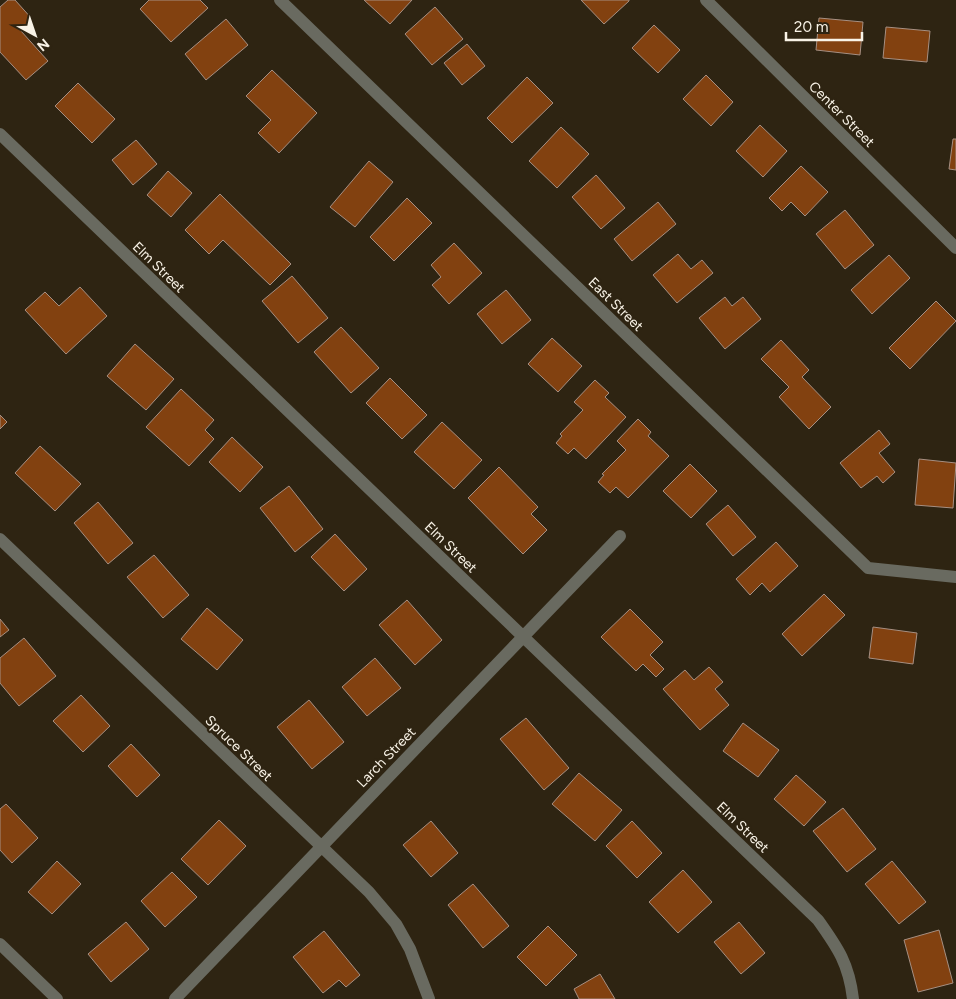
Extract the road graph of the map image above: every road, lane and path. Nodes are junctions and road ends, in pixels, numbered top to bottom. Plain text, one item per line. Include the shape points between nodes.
1 (706, 0) edge
2 (287, 2) edge
3 (0, 134) edge
4 (956, 248) edge
5 (620, 536) dead end
6 (0, 539) edge
7 (956, 577) edge
8 (522, 637) junction
9 (320, 847) junction
10 (0, 944) edge
11 (57, 999) edge
12 (175, 999) edge
13 (429, 999) edge
14 (853, 999) edge

1 - 4 street, Center Street
2 - 7 street, East Street via 868,568
3 - 8 street, Elm Street
5 - 8 street, Larch Street
6 - 9 street, Spruce Street
8 - 9 street, Larch Street
8 - 14 street, Elm Street via 818,920 838,947 850,977
9 - 12 street, Larch Street
9 - 13 street, Spruce Street via 368,892 396,924 410,949
10 - 11 street

